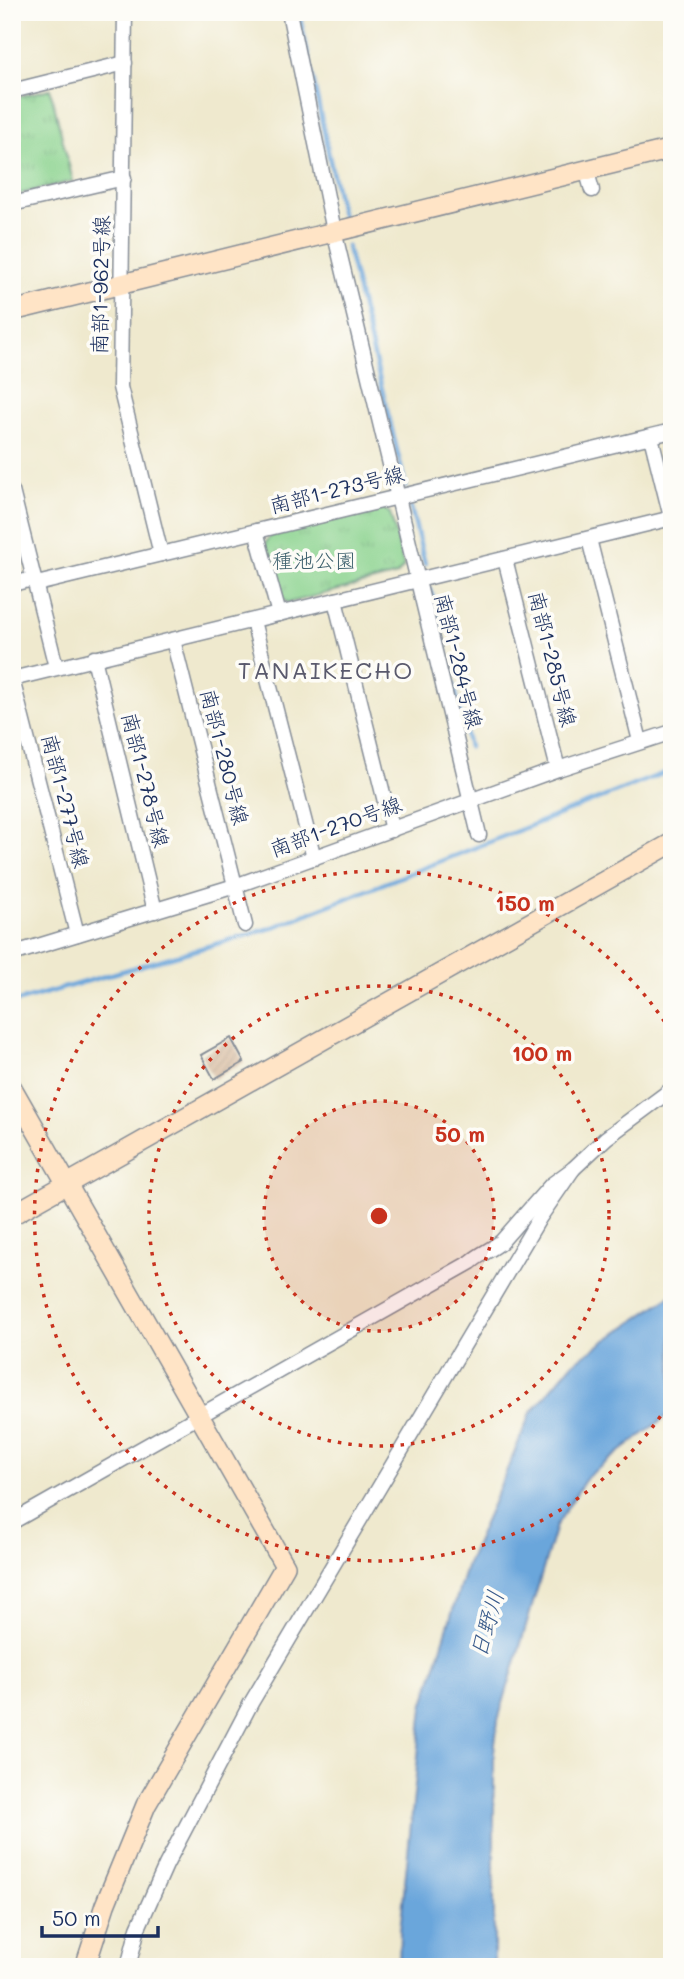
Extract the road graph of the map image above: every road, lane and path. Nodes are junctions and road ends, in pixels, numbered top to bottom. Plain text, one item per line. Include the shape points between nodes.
1 (125, 12) edge
2 (289, 12) edge
3 (125, 63) junction
4 (12, 91) edge
5 (672, 149) edge
6 (586, 169) junction
7 (124, 178) junction
8 (592, 190) dead end
9 (12, 204) edge
10 (334, 231) junction
11 (122, 284) junction
12 (12, 311) edge
13 (672, 431) edge
14 (651, 437) junction
15 (12, 491) edge
16 (398, 497) junction
17 (671, 519) edge
18 (256, 531) junction
19 (589, 539) junction
20 (161, 554) junction
21 (505, 559) junction
22 (417, 580) junction
23 (12, 584) edge
24 (35, 584) junction
25 (335, 600) junction
26 (279, 614) junction
27 (253, 621) junction
28 (173, 640) junction
29 (94, 658) junction
30 (56, 667) junction
31 (12, 679) edge
32 (672, 732) edge
33 (639, 741) junction
34 (558, 769) junction
35 (471, 801) junction
36 (392, 830) junction
37 (479, 835) dead end
38 (672, 843) edge
39 (314, 858) junction
40 (235, 886) junction
41 (155, 911) junction
42 (245, 925) dead end
43 (77, 934) junction
44 (12, 954) edge
45 (12, 1088) edge
46 (672, 1088) edge
47 (573, 1169) junction
48 (67, 1184) junction
49 (12, 1216) edge
50 (199, 1415) junction
51 (12, 1522) edge
52 (85, 1967) edge
53 (128, 1967) edge

1 - 3 street, 南部1-962号線
2 - 10 street, 南部1-284号線
3 - 4 street
3 - 7 street, 南部1-962号線
5 - 6 street
6 - 8 street
6 - 10 street
7 - 9 street
7 - 11 street, 南部1-962号線
10 - 11 street
10 - 16 street, 南部1-284号線
11 - 12 street
11 - 20 street, 南部1-962号線 via 120,387
13 - 14 street, 南部1-273号線
14 - 16 street, 南部1-273号線
14 - 17 street
15 - 24 street
16 - 18 street, 南部1-273号線
16 - 22 street, 南部1-284号線
17 - 19 street
18 - 20 street, 南部1-273号線
18 - 26 street
19 - 21 street
19 - 33 street
20 - 24 street, 南部1-273号線
21 - 22 street
21 - 34 street, 南部1-285号線
22 - 25 street
22 - 35 street, 南部1-284号線
23 - 24 street, 南部1-273号線 via 29,580
24 - 30 street
25 - 26 street
25 - 36 street
26 - 27 street
27 - 28 street
27 - 39 street
28 - 29 street
28 - 40 street, 南部1-280号線
29 - 30 street
29 - 41 street, 南部1-278号線
30 - 31 street
31 - 43 street, 南部1-277号線
32 - 33 street, 南部1-270号線
33 - 34 street, 南部1-270号線
34 - 35 street, 南部1-270号線
35 - 36 street, 南部1-270号線
35 - 37 street, 南部1-284号線
36 - 39 street, 南部1-270号線
38 - 48 street
39 - 40 street, 南部1-270号線
40 - 41 street, 南部1-270号線
40 - 42 street, 南部1-280号線
41 - 43 street, 南部1-270号線
43 - 44 street, 南部1-270号線
45 - 48 street
46 - 47 street
47 - 50 street via 551,1185 491,1250
47 - 53 street via 251,1703 166,1865 138,1928
48 - 49 street
48 - 50 street
50 - 51 street
50 - 52 street via 285,1566 146,1805

